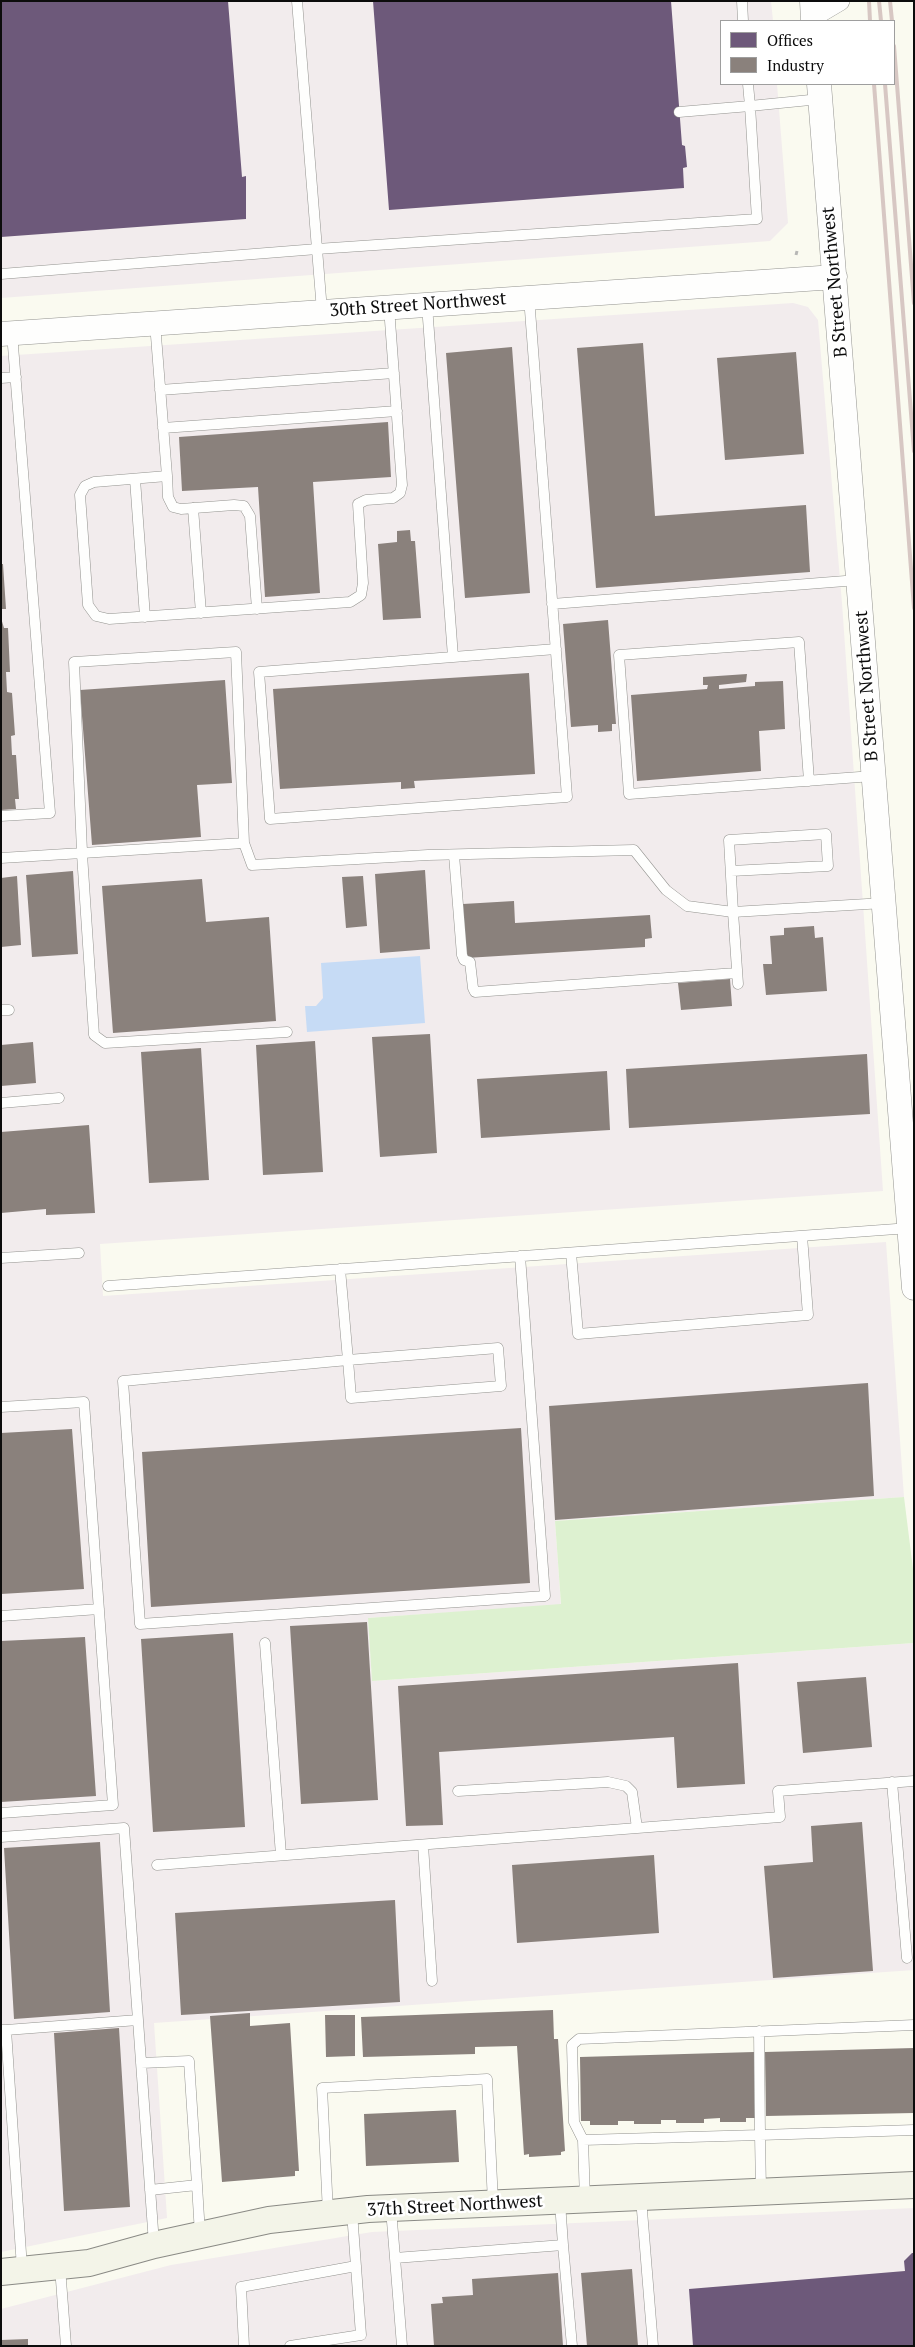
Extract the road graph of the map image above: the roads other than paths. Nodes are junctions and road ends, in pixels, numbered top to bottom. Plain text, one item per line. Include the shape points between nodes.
1 (297, 1) edge
2 (742, 1) edge
3 (840, 1) edge
4 (813, 13) edge
5 (743, 20) edge
6 (748, 85) edge
7 (819, 91) edge
8 (750, 106) junction
9 (679, 112) dead end
10 (317, 249) junction
11 (1, 274) edge
12 (835, 277) junction
13 (529, 297) junction
14 (426, 304) junction
15 (389, 307) junction
16 (322, 311) junction
17 (156, 323) junction
18 (7, 333) edge
19 (394, 373) junction
20 (16, 377) junction
21 (1, 378) edge
22 (160, 390) junction
23 (397, 411) junction
24 (163, 428) junction
25 (167, 476) junction
26 (135, 479) junction
27 (193, 508) junction
28 (859, 580) junction
29 (552, 604) junction
30 (257, 609) junction
31 (201, 612) junction
32 (145, 617) junction
33 (556, 649) junction
34 (453, 657) junction
35 (874, 776) junction
36 (809, 781) junction
37 (1, 816) edge
38 (244, 843) junction
39 (82, 853) junction
40 (454, 855) junction
41 (1, 858) edge
42 (731, 871) junction
43 (884, 903) junction
44 (733, 912) junction
45 (736, 973) junction
46 (738, 984) dead end
47 (287, 1032) dead end
48 (59, 1098) dead end
49 (1, 1102) edge
50 (910, 1228) junction
51 (802, 1236) junction
52 (79, 1253) dead end
53 (572, 1253) junction
54 (520, 1256) junction
55 (1, 1258) edge
56 (340, 1269) junction
57 (108, 1286) dead end
58 (914, 1288) edge
59 (348, 1360) junction
60 (1, 1407) edge
61 (99, 1609) junction
62 (1, 1616) edge
63 (265, 1643) dead end
64 (914, 1781) edge
65 (892, 1782) junction
66 (458, 1791) dead end
67 (1, 1813) edge
68 (638, 1828) junction
69 (1, 1837) edge
70 (423, 1845) junction
71 (281, 1855) junction
72 (157, 1865) dead end
73 (907, 1958) dead end
74 (432, 1981) dead end
75 (138, 2020) junction
76 (914, 2025) edge
77 (4, 2030) edge
78 (759, 2031) junction
79 (141, 2063) junction
80 (914, 2130) edge
81 (760, 2135) junction
82 (583, 2140) junction
83 (197, 2185) junction
84 (914, 2185) edge
85 (150, 2190) junction
86 (761, 2192) junction
87 (641, 2197) junction
88 (572, 2200) junction
89 (493, 2204) junction
90 (391, 2208) junction
91 (340, 2212) junction
92 (200, 2235) junction
93 (154, 2245) junction
94 (563, 2245) junction
95 (395, 2258) junction
96 (60, 2266) junction
97 (356, 2266) junction
98 (12, 2271) edge
99 (361, 2340) edge
100 (66, 2346) edge
101 (244, 2346) edge
102 (290, 2346) edge
103 (402, 2346) edge
104 (572, 2346) edge
105 (653, 2346) edge

1 - 10 lane
2 - 5 lane
3 - 4 street
6 - 8 lane
7 - 8 lane
7 - 12 street, B Street Northwest
8 - 9 lane
8 - 10 lane via 757,219
10 - 11 lane
10 - 16 lane
12 - 13 street, 30th Street Northwest
12 - 28 street, B Street Northwest
13 - 14 street, 30th Street Northwest
13 - 29 lane
14 - 15 street, 30th Street Northwest
14 - 34 lane
15 - 16 street, 30th Street Northwest
15 - 19 lane
16 - 17 street, 30th Street Northwest
17 - 18 street, 30th Street Northwest
17 - 22 lane
18 - 20 lane
19 - 22 lane
19 - 23 lane
20 - 21 lane
20 - 37 lane via 50,812
22 - 24 lane
23 - 24 lane
23 - 30 lane via 400,493 393,498 366,500 358,504 361,594 350,602
24 - 25 lane
25 - 26 lane
25 - 27 lane via 172,507
26 - 32 lane
26 - 32 lane via 94,482 85,486 80,495 88,605 96,616 109,619
27 - 30 lane via 244,506 250,516
27 - 31 lane
28 - 29 lane
28 - 35 street, B Street Northwest
29 - 33 lane
30 - 31 lane
31 - 32 lane
33 - 34 lane
33 - 34 lane via 567,796 270,819 259,672
35 - 36 lane
35 - 43 street, B Street Northwest
36 - 36 lane via 629,794 619,655 799,642
38 - 39 lane
38 - 39 lane via 236,652 226,652 74,662
38 - 40 lane via 252,865
39 - 41 lane
39 - 47 lane via 94,1035 105,1043
40 - 44 lane via 634,850 666,890 687,906
40 - 45 lane via 462,955 470,962 475,992
42 - 42 lane via 729,840 826,834 828,866
42 - 44 lane
43 - 44 lane
43 - 50 street, B Street Northwest
44 - 45 lane
45 - 46 lane
48 - 49 lane
50 - 51 lane
50 - 58 street, B Street Northwest
51 - 53 lane
51 - 53 lane via 808,1315 578,1334
52 - 55 lane
53 - 54 lane
54 - 56 lane
54 - 59 lane via 546,1596 140,1624 123,1382
56 - 57 lane
56 - 59 lane
59 - 59 lane via 498,1348 501,1386 351,1398
60 - 61 lane via 84,1402
61 - 62 lane
61 - 67 lane via 113,1805
63 - 71 lane
64 - 65 lane
65 - 68 lane via 778,1791 780,1817
65 - 73 lane
66 - 68 lane via 608,1782 626,1786 632,1792
68 - 70 lane
69 - 75 lane via 124,1828
70 - 71 lane
70 - 74 lane
71 - 72 lane
75 - 77 lane
75 - 79 lane
76 - 78 lane
77 - 98 lane
78 - 81 lane
78 - 82 lane via 575,2041 572,2045 574,2122
79 - 83 lane via 188,2061
79 - 85 lane
80 - 81 lane
81 - 82 lane
81 - 86 lane
82 - 88 lane
83 - 85 lane
83 - 92 lane
84 - 86 main road, 37th Street Northwest
85 - 93 lane
86 - 87 main road, 37th Street Northwest
87 - 88 main road, 37th Street Northwest
87 - 105 lane
88 - 89 main road, 37th Street Northwest
88 - 94 lane
89 - 90 main road, 37th Street Northwest
89 - 91 lane via 487,2080 322,2088
90 - 91 main road, 37th Street Northwest
90 - 95 lane
91 - 92 main road, 37th Street Northwest via 269,2220
91 - 97 lane
92 - 93 main road, 37th Street Northwest
93 - 96 main road, 37th Street Northwest via 88,2263
94 - 95 lane
94 - 104 lane
95 - 103 lane
96 - 98 main road, 37th Street Northwest
96 - 100 lane
97 - 99 lane
97 - 101 lane via 241,2287
99 - 102 lane

